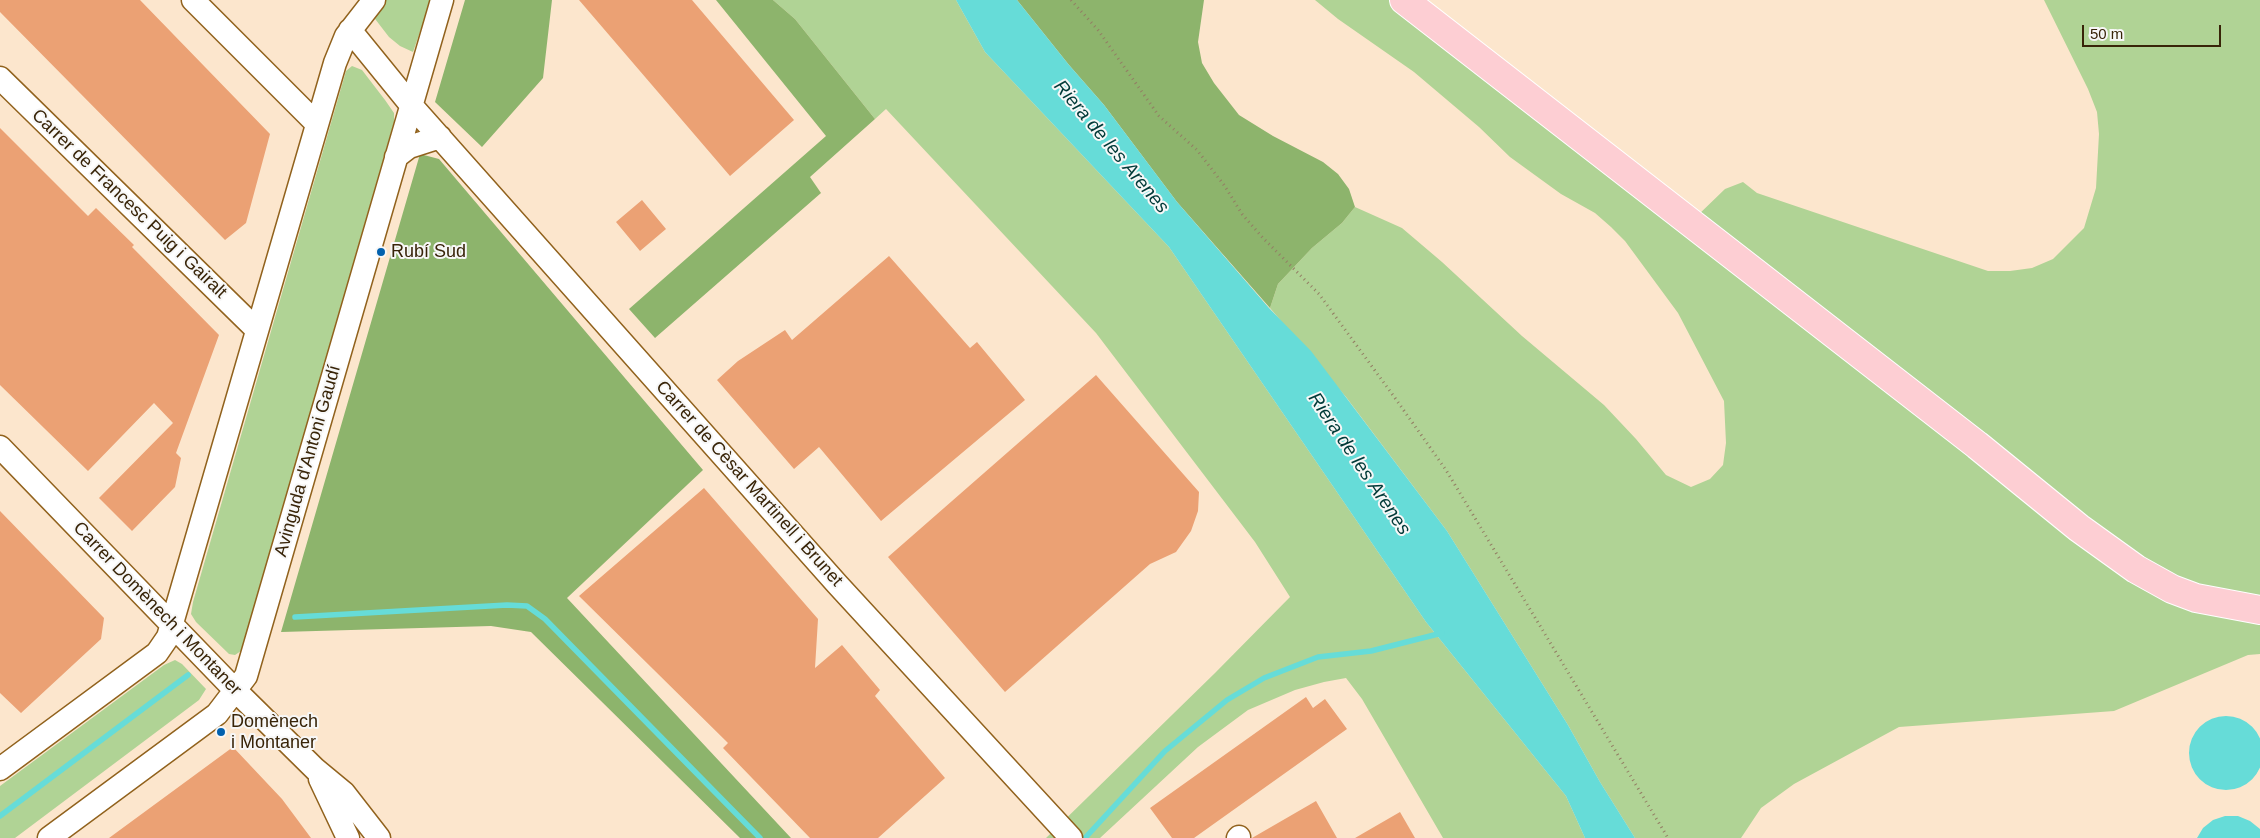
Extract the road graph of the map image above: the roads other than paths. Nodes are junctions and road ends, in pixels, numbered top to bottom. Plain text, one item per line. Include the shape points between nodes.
1 (193, 0) edge
2 (374, 0) edge
3 (442, 0) edge
4 (1404, 0) edge
5 (350, 30) junction
6 (0, 78) edge
7 (411, 105) junction
8 (318, 124) junction
9 (440, 137) junction
10 (396, 157) junction
11 (258, 330) junction
12 (0, 447) edge
13 (2260, 610) edge
14 (172, 626) junction
15 (235, 690) junction
16 (0, 769) edge
17 (315, 769) junction
18 (1067, 833) edge
19 (49, 838) edge
20 (348, 838) edge
21 (379, 838) edge

1 - 8 street
2 - 5 street
3 - 7 street, Avinguda d'Antoni Gaudí
4 - 13 main road via 1977,445 2079,528 2136,569 2196,598
5 - 7 street, Carrer de Cèsar Martinell i Brunet
5 - 8 street via 335,64
6 - 11 street, Carrer de Francesc Puig i Gairalt
7 - 9 street, Carrer de Cèsar Martinell i Brunet
7 - 10 street, Avinguda d'Antoni Gaudí
8 - 11 street
9 - 10 street via 409,147
9 - 18 street, Carrer de Cèsar Martinell i Brunet via 844,591
10 - 15 street, Avinguda d'Antoni Gaudí via 246,676
11 - 14 street
12 - 14 street, Carrer Domènech i Montaner
14 - 15 street, Carrer Domènech i Montaner
14 - 16 street via 157,653
15 - 17 street, Carrer Domènech i Montaner
15 - 19 street, Avinguda d'Antoni Gaudí via 217,714
17 - 20 street, Carrer Domènech i Montaner
17 - 21 street, Carrer Domènech i Montaner via 344,793

